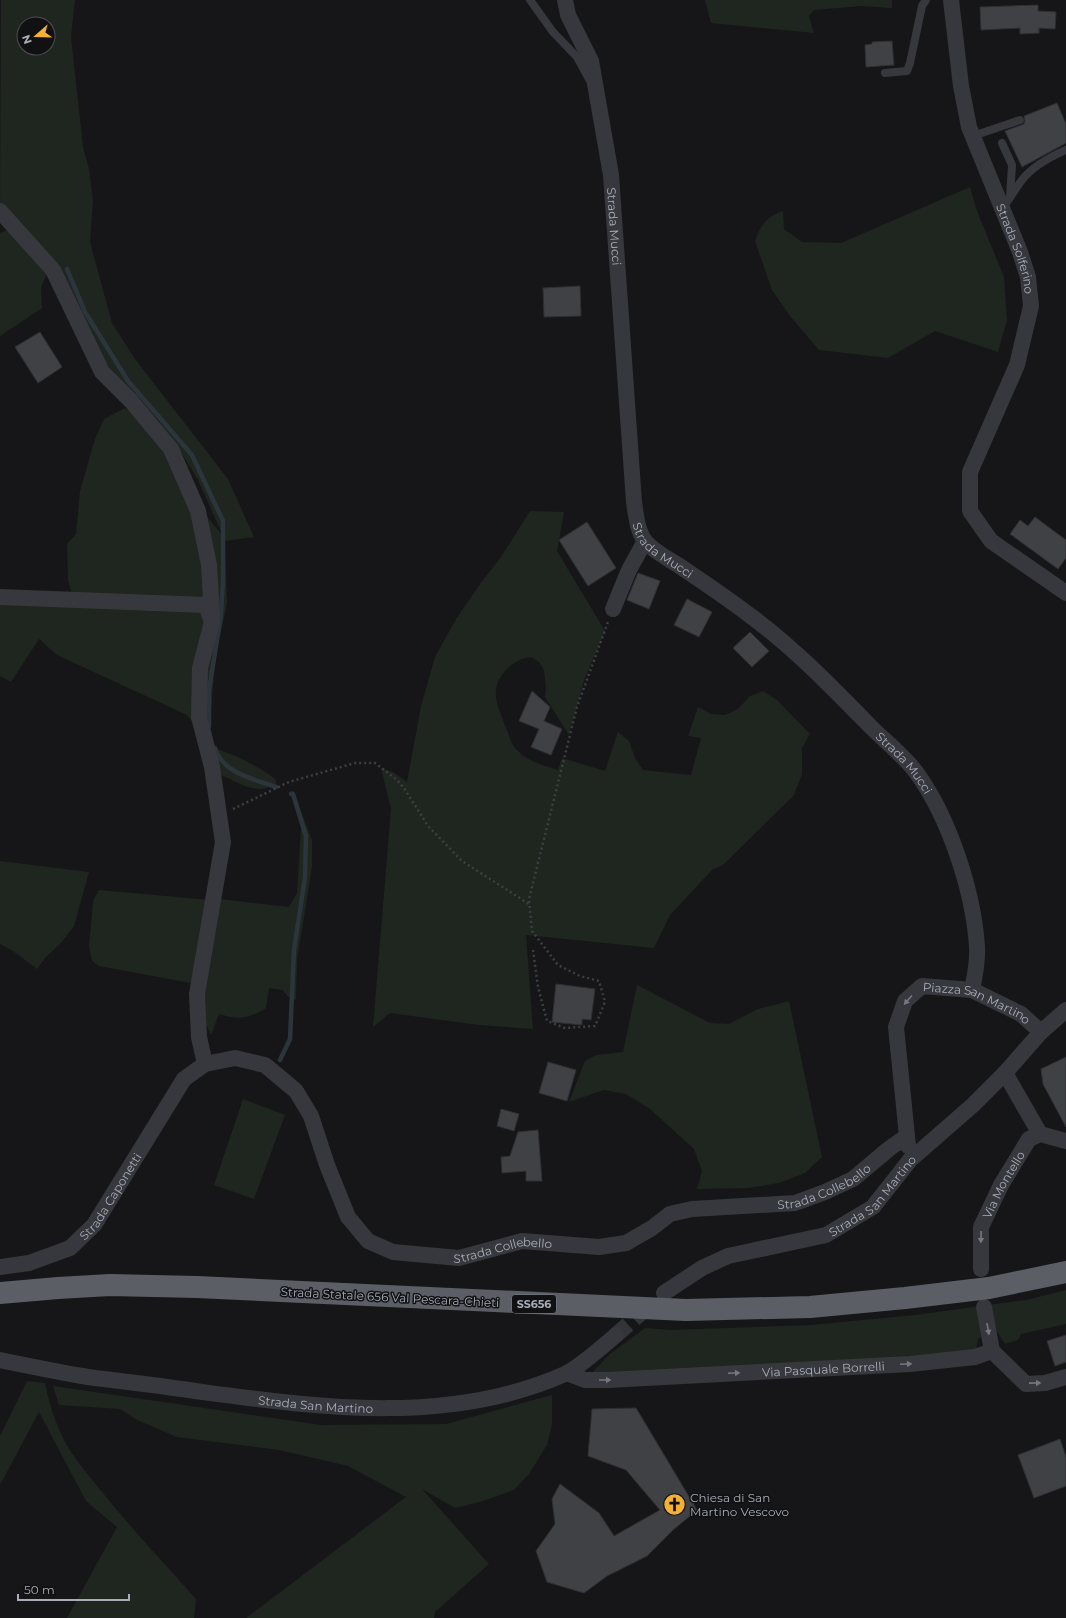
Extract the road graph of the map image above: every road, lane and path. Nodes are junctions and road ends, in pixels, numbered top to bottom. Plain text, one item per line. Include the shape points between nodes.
1 (530, 0) edge
2 (565, 0) edge
3 (926, 0) edge
4 (951, 0) edge
5 (885, 73) dead end
6 (597, 94) junction
7 (1020, 120) dead end
8 (973, 136) junction
9 (1002, 143) dead end
10 (1066, 150) edge
11 (1006, 203) junction
12 (0, 211) edge
13 (645, 541) junction
14 (1066, 593) edge
15 (0, 597) edge
16 (613, 609) joint
17 (212, 622) junction
18 (219, 816) junction
19 (530, 905) junction
20 (533, 950) dead end
21 (972, 990) junction
22 (1066, 1010) edge
23 (1041, 1032) junction
24 (205, 1064) junction
25 (1005, 1073) junction
26 (184, 1079) joint
27 (1040, 1134) junction
28 (907, 1136) junction
29 (1066, 1140) edge
30 (910, 1160) junction
31 (0, 1267) edge
32 (981, 1269) dead end
33 (1066, 1272) edge
34 (0, 1293) edge
35 (664, 1293) tunnel mouth
36 (984, 1307) dead end
37 (616, 1335) tunnel mouth
38 (992, 1351) junction
39 (0, 1360) edge
40 (567, 1373) junction
41 (1066, 1377) edge

1 - 6 lane via 553,32 577,57
2 - 6 street, Strada Mucci via 568,15 591,61
3 - 5 lane via 922,6 907,71
4 - 8 street, Strada Solferino via 961,86
6 - 13 street, Strada Mucci via 611,175 634,502 639,528
7 - 8 lane
8 - 11 street, Strada Solferino
9 - 11 lane via 1012,165
10 - 11 lane via 1032,169
11 - 14 street, Strada Solferino via 1028,277 1031,306 1017,365 970,472 970,511 991,541
12 - 17 street via 53,270 102,372 131,401 171,449 198,511 210,565
13 - 16 street via 629,570
13 - 21 street, Strada Mucci via 781,639 915,771 938,808 948,830 967,889 977,948
15 - 17 street via 206,605
16 - 19 path via 577,707 529,899
17 - 18 street via 200,668 199,717 212,767
18 - 19 path via 289,782 355,763 375,763 404,788 428,826 462,861
18 - 24 street via 223,842 196,994 199,1037
19 - 20 path via 532,932 558,966 599,981 605,1002 595,1026 565,1028 547,1021 538,987
21 - 23 street, Piazza San Martino via 1021,1014
21 -> 28 street, Piazza San Martino via 922,986 905,1001 896,1027
22 - 23 street
23 - 25 street, Strada San Martino
24 - 26 street, Strada Collebello
24 - 28 street, Strada Collebello via 235,1058 265,1065 296,1091 311,1116 348,1217 368,1241 392,1252 459,1258 522,1241 599,1248 626,1243 670,1214 692,1209 795,1203 825,1192 852,1180
25 - 27 street
25 - 30 street, Strada San Martino
26 - 31 street, Strada Caponetti via 94,1225 70,1248 29,1263
27 - 29 street
27 -> 32 street, Via Montello via 1030,1139 1001,1185 981,1227
28 - 30 street, Piazza San Martino
30 - 35 street, Strada San Martino via 873,1207 826,1235 728,1256 702,1268
33 - 34 highway, Strada Statale 656 Val Pescara-Chieti / SS656 via 989,1288 905,1298 810,1307 686,1310 197,1287 110,1286
36 -> 38 street
37 - 40 street, Strada San Martino
40 -> 38 street, Via Pasquale Borrelli via 585,1380 608,1380 910,1364 975,1357
38 -> 41 street via 1026,1384 1045,1383
39 - 40 street, Strada San Martino via 87,1376 274,1401 371,1408 464,1404 498,1397

